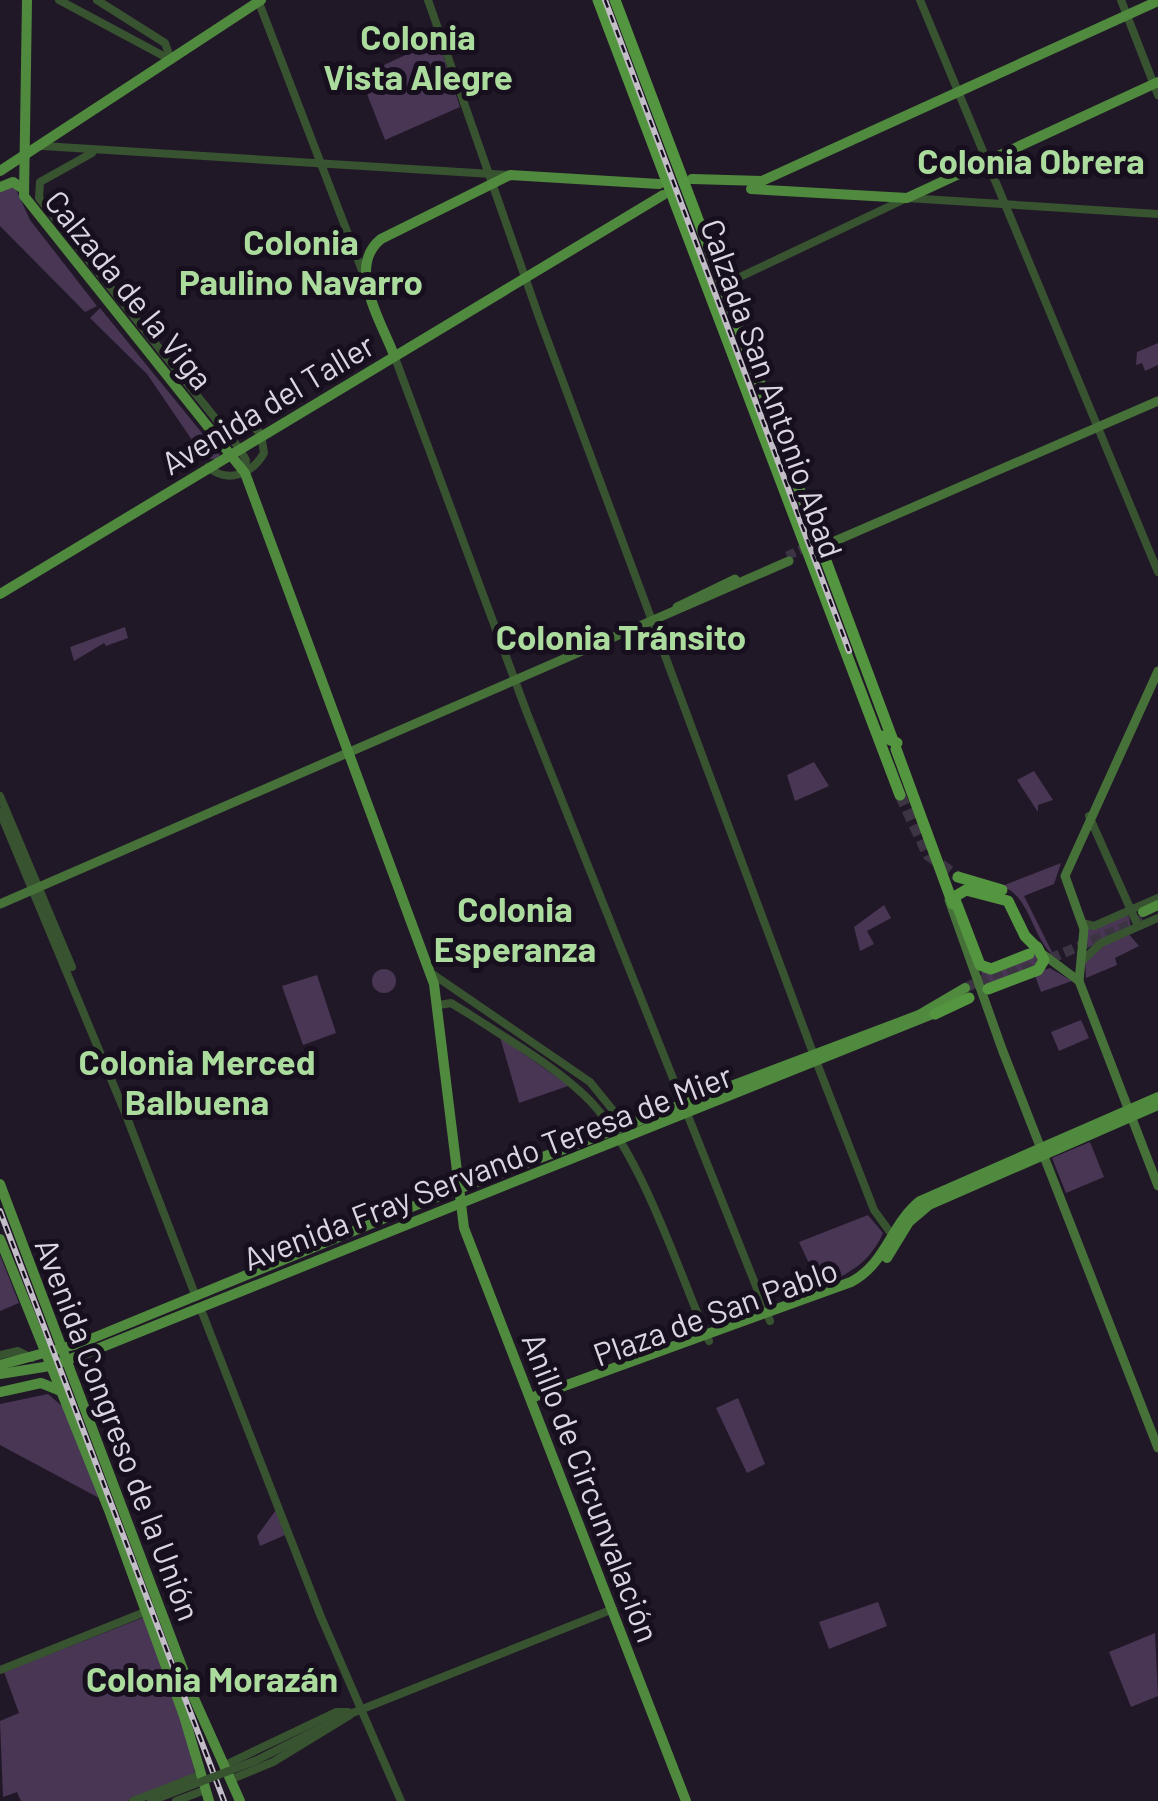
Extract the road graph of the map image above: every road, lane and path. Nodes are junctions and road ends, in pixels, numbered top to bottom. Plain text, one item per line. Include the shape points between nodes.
1 (27, 0) edge
2 (59, 0) edge
3 (97, 0) edge
4 (259, 0) edge
5 (428, 0) edge
6 (598, 0) edge
7 (616, 0) edge
8 (920, 0) edge
9 (1122, 0) edge
10 (1158, 1) edge
11 (1127, 14) junction
12 (171, 60) junction
13 (1156, 87) edge
14 (958, 92) junction
15 (43, 146) junction
16 (92, 153) junction
17 (22, 160) junction
18 (987, 161) junction
19 (321, 165) junction
20 (0, 172) edge
21 (490, 179) junction
22 (0, 187) edge
23 (22, 188) junction
24 (907, 198) junction
25 (1005, 204) junction
26 (1158, 214) edge
27 (78, 268) junction
28 (363, 273) junction
29 (100, 276) junction
30 (524, 277) junction
31 (723, 285) junction
32 (383, 326) junction
33 (394, 355) junction
34 (367, 371) junction
35 (1158, 402) edge
36 (220, 425) junction
37 (1098, 428) junction
38 (261, 434) junction
39 (235, 450) junction
40 (208, 467) junction
41 (244, 473) junction
42 (834, 538) tunnel mouth
43 (788, 559) tunnel mouth
44 (1158, 572) edge
45 (0, 594) edge
46 (651, 622) junction
47 (1158, 672) edge
48 (515, 681) junction
49 (861, 700) junction
50 (893, 742) junction
51 (349, 753) junction
52 (900, 795) tunnel mouth
53 (0, 796) edge
54 (0, 812) edge
55 (1089, 816) junction
56 (958, 877) tunnel mouth
57 (36, 889) junction
58 (949, 900) junction
59 (0, 904) edge
60 (960, 912) junction
61 (1149, 912) edge
62 (1082, 923) junction
63 (1037, 953) junction
64 (1080, 962) junction
65 (72, 967) dead end
66 (431, 972) junction
67 (1079, 980) junction
68 (988, 989) dead end
69 (967, 993) joint
70 (438, 1005) junction
71 (934, 1014) joint
72 (815, 1058) junction
73 (1158, 1097) edge
74 (1158, 1105) edge
75 (687, 1108) junction
76 (1130, 1113) junction
77 (625, 1125) junction
78 (612, 1130) junction
79 (619, 1140) junction
80 (1042, 1151) junction
81 (0, 1184) edge
82 (1158, 1186) edge
83 (458, 1195) junction
84 (0, 1239) edge
85 (895, 1239) junction
86 (198, 1302) junction
87 (783, 1310) junction
88 (799, 1310) junction
89 (769, 1318) junction
90 (708, 1338) junction
91 (0, 1355) edge
92 (65, 1355) junction
93 (32, 1358) junction
94 (48, 1360) junction
95 (0, 1365) edge
96 (0, 1376) edge
97 (0, 1392) edge
98 (65, 1396) junction
99 (532, 1401) junction
100 (1158, 1448) edge
101 (119, 1537) junction
102 (136, 1546) junction
103 (157, 1602) junction
104 (613, 1609) junction
105 (146, 1611) junction
106 (0, 1670) edge
107 (358, 1711) junction
108 (226, 1765) junction
109 (200, 1775) junction
110 (232, 1779) junction
111 (207, 1795) edge
112 (132, 1801) edge
113 (151, 1801) edge
114 (176, 1801) edge
115 (240, 1801) edge
116 (401, 1801) edge
117 (686, 1801) edge

1 - 17 main road, Calzada de la Viga
2 - 12 street
3 - 12 street via 165,43
4 - 12 main road
4 - 19 street
5 - 21 street
6 - 49 highway, Calzada San Antonio Abad
7 - 31 highway, Calzada San Antonio Abad
8 - 14 street
9 - 11 street
10 - 11 main road
11 - 13 street
11 - 14 main road
12 - 15 main road
13 - 18 main road
14 - 18 street
14 - 24 main road via 755,184 694,182
15 - 16 street
15 - 17 main road
16 - 19 street
16 - 29 street, Calzada de la Viga via 40,182 39,198
17 - 20 main road
17 - 23 main road, Calzada de la Viga
18 - 24 main road
18 - 25 street
19 - 21 street
19 - 28 street
21 - 28 main road via 376,242
21 - 30 street
21 - 30 main road, Avenida del Taller via 661,190
22 - 23 main road via 13,182
23 - 27 main road, Calzada de la Viga
24 - 25 street
24 - 31 street
25 - 26 street
25 - 37 street
27 - 29 main road
27 - 39 main road, Calzada de la Viga
28 - 32 main road
29 - 36 street, Calzada de la Viga
30 - 33 main road, Avenida del Taller
30 - 46 street
31 - 50 highway, Calzada San Antonio Abad
32 - 33 main road
32 - 34 main road via 382,351
33 - 34 main road, Avenida del Taller
33 - 48 street
34 - 38 main road, Avenida del Taller
35 - 37 main road
36 - 38 street, Calzada de la Viga via 242,421
36 - 39 street, Calzada de la Viga
37 - 42 main road
37 - 44 street
38 - 39 main road, Avenida del Taller
38 - 41 street via 264,453
39 - 40 main road, Avenida del Taller
39 - 41 main road, Calzada de la Viga
40 - 41 street via 225,476
40 - 45 main road, Avenida del Taller
41 - 51 main road, Calzada de la Viga
43 - 46 main road
46 - 48 main road
46 - 72 street
47 - 55 main road
48 - 51 main road
48 - 75 street
49 - 50 highway
49 - 52 highway, Calzada San Antonio Abad
50 - 58 highway, Calzada San Antonio Abad
51 - 57 main road
51 - 66 main road, Calzada de la Viga
53 - 57 street
54 - 57 street
55 - 61 street
55 - 62 main road via 1065,870
56 - 63 highway via 1014,898
57 - 59 main road
57 - 65 street
57 - 86 street
58 - 60 highway
58 - 80 main road
60 - 63 highway via 984,968
60 - 63 highway via 954,897 962,890 1002,898
61 - 62 street
61 - 64 street
62 - 64 main road
63 - 67 main road
63 - 68 highway via 1038,970
64 - 67 main road
66 - 70 main road, Calzada de la Viga
66 - 77 street via 590,1082
67 - 76 main road
69 - 71 highway
69 - 72 main road, Avenida Fray Servando Teresa de Mier
70 - 78 street via 451,1003 470,1014 574,1086
70 - 83 main road, Anillo de Circunvalación
71 - 72 main road, Avenida Fray Servando Teresa de Mier
72 - 75 main road, Avenida Fray Servando Teresa de Mier
72 - 85 street via 874,1210
73 - 76 main road
74 - 76 main road
75 - 77 main road, Avenida Fray Servando Teresa de Mier via 633,1128
75 - 79 main road, Avenida Fray Servando Teresa de Mier
75 - 89 street
76 - 80 main road
76 - 82 main road
77 - 78 main road, Avenida Fray Servando Teresa de Mier
78 - 79 street
78 - 83 main road, Avenida Fray Servando Teresa de Mier
79 - 83 main road, Avenida Fray Servando Teresa de Mier
79 - 90 street
80 - 85 main road via 929,1204
80 - 100 main road
81 - 92 main road, Avenida Congreso de la Unión
83 - 86 main road, Avenida Fray Servando Teresa de Mier
83 - 99 main road, Anillo de Circunvalación via 464,1228
84 - 94 main road, Avenida Congreso de la Unión
85 - 87 main road, Plaza de San Pablo via 864,1275
85 - 88 main road, Plaza de San Pablo via 880,1268 862,1283
86 - 92 main road, Avenida Fray Servando Teresa de Mier
86 - 107 street
87 - 88 main road
87 - 89 main road, Plaza de San Pablo
88 - 89 main road, Plaza de San Pablo
89 - 90 main road, Plaza de San Pablo
90 - 99 main road, Plaza de San Pablo
91 - 93 street, Avenida Fray Servando Teresa de Mier via 18,1351
92 - 94 main road, Avenida Fray Servando Teresa de Mier
92 - 102 main road, Avenida Congreso de la Unión
93 - 94 main road, Avenida Fray Servando Teresa de Mier
93 - 95 main road, Avenida Fray Servando Teresa de Mier
94 - 96 main road, Avenida Fray Servando Teresa de Mier
94 - 98 main road, Avenida Congreso de la Unión
97 - 98 main road via 47,1383
98 - 101 main road, Avenida Congreso de la Unión
99 - 104 main road, Anillo de Circunvalación
101 - 102 main road
101 - 105 main road, Avenida Congreso de la Unión
102 - 103 main road, Avenida Congreso de la Unión
103 - 105 street
103 - 108 main road, Avenida Congreso de la Unión
104 - 107 street
104 - 117 main road, Anillo de Circunvalación
105 - 106 street
105 - 109 main road, Avenida Congreso de la Unión
107 - 108 street via 336,1712
107 - 110 street
107 - 113 street, bridge
107 - 116 street
108 - 110 main road, Avenida Congreso de la Unión
109 - 111 main road, Avenida Congreso de la Unión
109 - 112 street
110 - 115 main road, Avenida Congreso de la Unión
111 - 114 street

